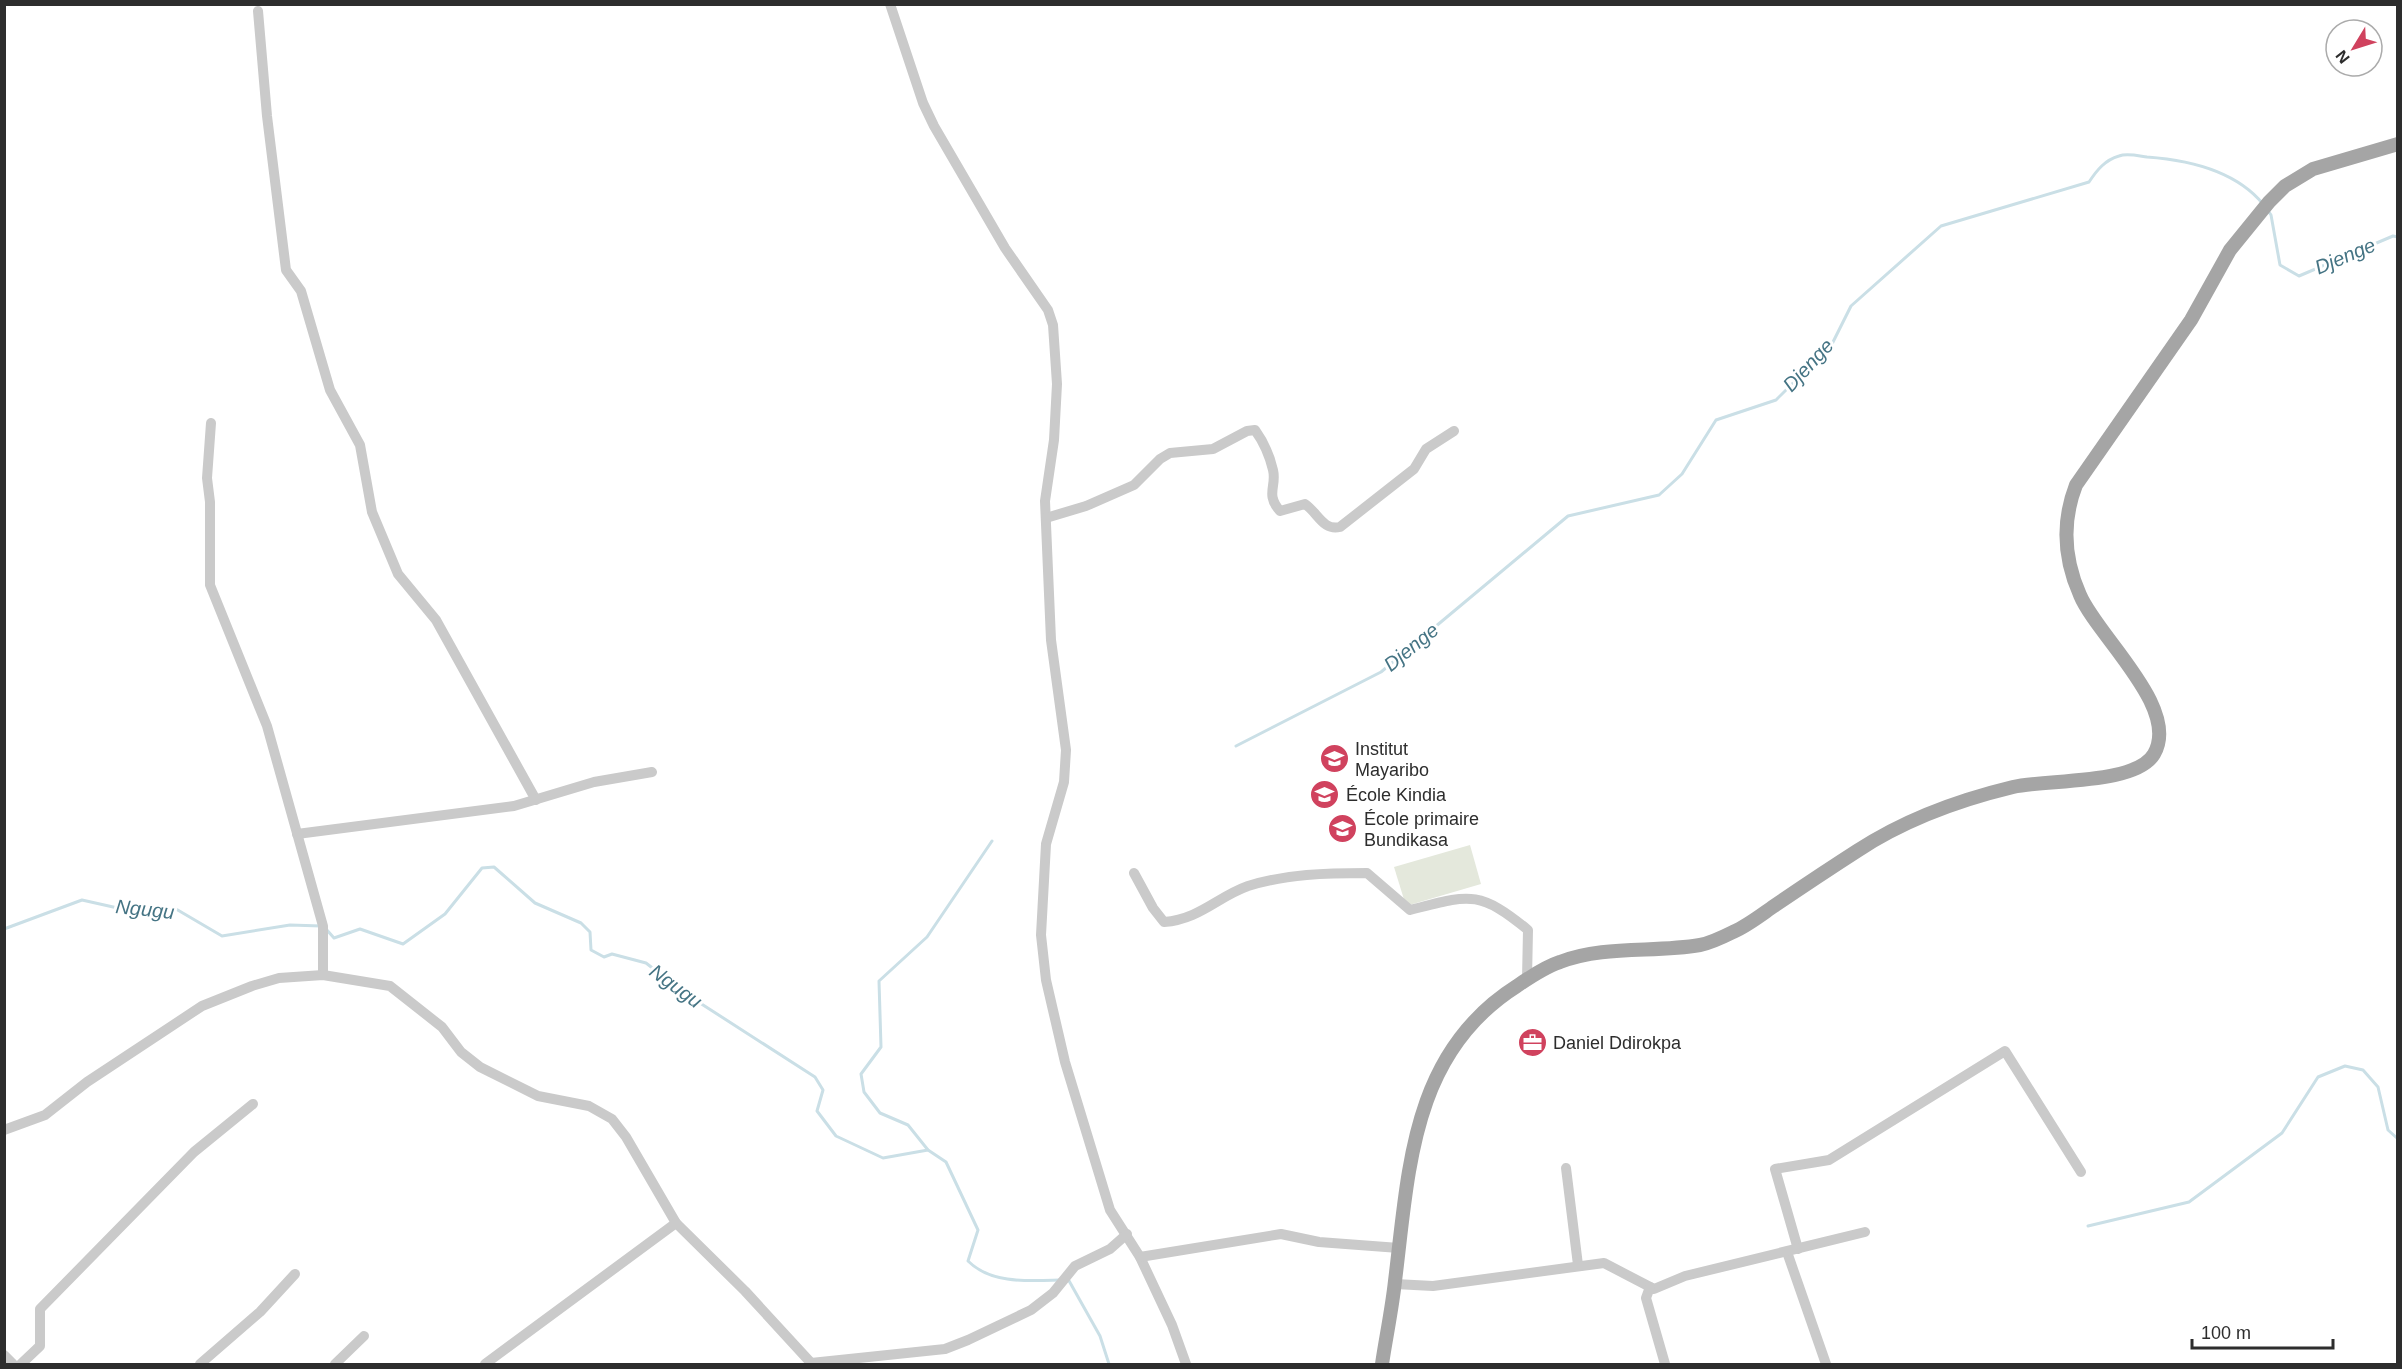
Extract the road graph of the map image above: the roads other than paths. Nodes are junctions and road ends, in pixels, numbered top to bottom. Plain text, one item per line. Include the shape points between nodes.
1 (890, 4) edge
2 (258, 11) dead end
3 (2397, 144) edge
4 (211, 423) dead end
5 (1454, 431) dead end
6 (1046, 518) junction
7 (652, 772) dead end
8 (536, 800) junction
9 (297, 834) junction
10 (1134, 873) dead end
11 (323, 975) junction
12 (1527, 979) junction
13 (253, 1104) dead end
14 (4, 1130) edge
15 (1566, 1168) dead end
16 (2081, 1173) dead end
17 (676, 1223) junction
18 (1865, 1232) dead end
19 (1127, 1234) junction
20 (1399, 1248) junction
21 (1798, 1249) junction
22 (1786, 1252) junction
23 (1140, 1257) junction
24 (1578, 1265) junction
25 (295, 1274) dead end
26 (1395, 1284) junction
27 (1650, 1287) junction
28 (364, 1336) dead end
29 (4, 1355) edge
30 (811, 1364) edge
31 (14, 1365) edge
32 (21, 1365) edge
33 (200, 1365) edge
34 (335, 1365) edge
35 (485, 1365) edge
36 (1185, 1365) edge
37 (1382, 1365) edge
38 (1665, 1365) edge
39 (1826, 1365) edge

1 - 6 street via 934,126 1005,248 1048,310 1053,325 1057,384
2 - 8 street via 286,270 301,291 330,390 360,445 372,512 398,574 436,620
3 - 12 main road via 2313,169 2285,186 2230,250 2191,320 2076,485 2068,506 2068,560 2080,596 2153,702 2160,728 2154,755 2138,768 2117,774 2078,781 2030,782 1947,805 1862,848 1737,930 1702,945 1591,954 1559,962
4 - 9 street via 207,478 210,585 267,726
5 - 6 street via 1426,449 1414,469 1333,529 1305,504 1280,511 1276,506 1270,492 1274,472 1255,430 1247,430 1213,449 1170,453 1134,485
6 - 19 street via 1051,640 1066,750 1065,782 1046,844 1042,946 1065,1062 1110,1209
7 - 8 street via 594,782
8 - 9 street
9 - 11 street via 323,926
10 - 12 street via 1164,922 1183,920 1247,887 1314,873 1367,873 1410,910 1460,897 1478,897 1505,911 1528,930
11 - 14 street via 279,978 202,1006 87,1082 45,1115
11 - 17 street via 390,986 442,1027 461,1052 480,1067 538,1096 589,1106 612,1119
12 - 20 main road via 1478,1016 1460,1036 1435,1078 1416,1136
13 - 32 street via 194,1152 40,1309 40,1346
15 - 24 street
16 - 21 street via 2005,1051 1829,1160 1775,1169
17 - 30 street
17 - 35 street
18 - 21 street
19 - 23 street
19 - 30 street via 1110,1249 1075,1266 1049,1296 993,1330 945,1348
20 - 23 street via 1318,1242 1281,1234
20 - 26 main road
21 - 22 street
22 - 27 street
22 - 39 street
23 - 36 street via 1172,1325
24 - 26 street via 1433,1286
24 - 27 street via 1604,1263
25 - 33 street via 260,1312
26 - 37 main road
27 - 38 street via 1646,1298
28 - 34 street
29 - 31 street

